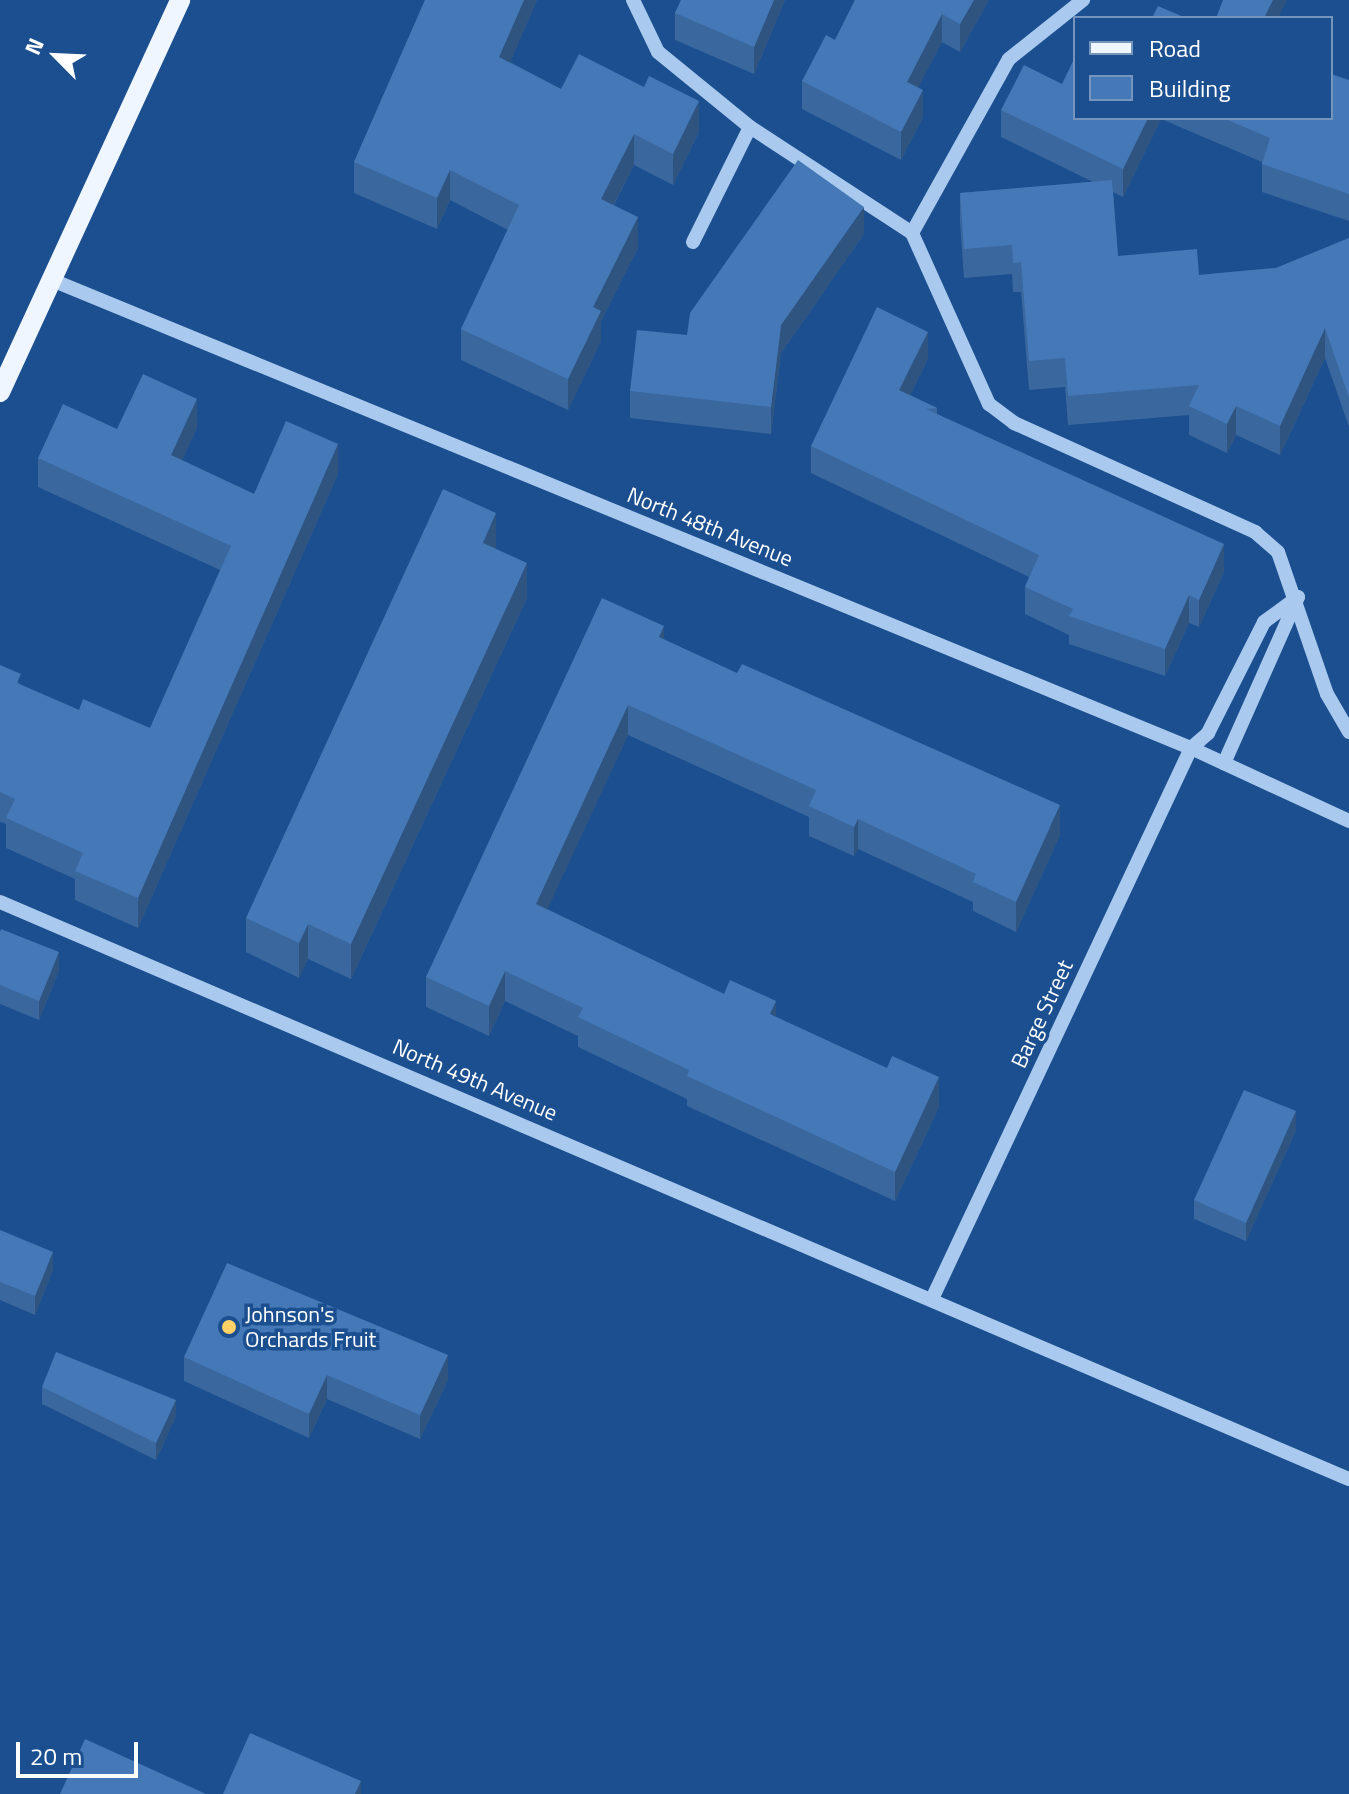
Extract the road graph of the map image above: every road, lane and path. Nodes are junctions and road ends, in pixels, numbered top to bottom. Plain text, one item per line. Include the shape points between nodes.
1 (180, 0) edge
2 (633, 0) edge
3 (1083, 0) edge
4 (750, 127) junction
5 (912, 233) junction
6 (693, 242) dead end
7 (52, 280) junction
8 (0, 392) edge
9 (1298, 597) junction
10 (1349, 732) edge
11 (1191, 748) junction
12 (1224, 763) junction
13 (1349, 821) edge
14 (0, 902) edge
15 (932, 1299) junction
16 (1349, 1479) edge

1 - 7 main road
2 - 4 street via 658,52
3 - 5 street via 1009,59
4 - 5 street
4 - 6 street
5 - 9 street via 989,404 1014,423 1255,532 1278,552
7 - 8 main road
7 - 11 street, North 48th Avenue
9 - 10 street via 1327,694
9 - 11 street, Barge Street via 1264,622 1208,733
9 - 12 street
11 - 12 street, North 48th Avenue
11 - 15 street, Barge Street
12 - 13 street, North 48th Avenue
14 - 15 street, North 49th Avenue
15 - 16 street, North 49th Avenue

